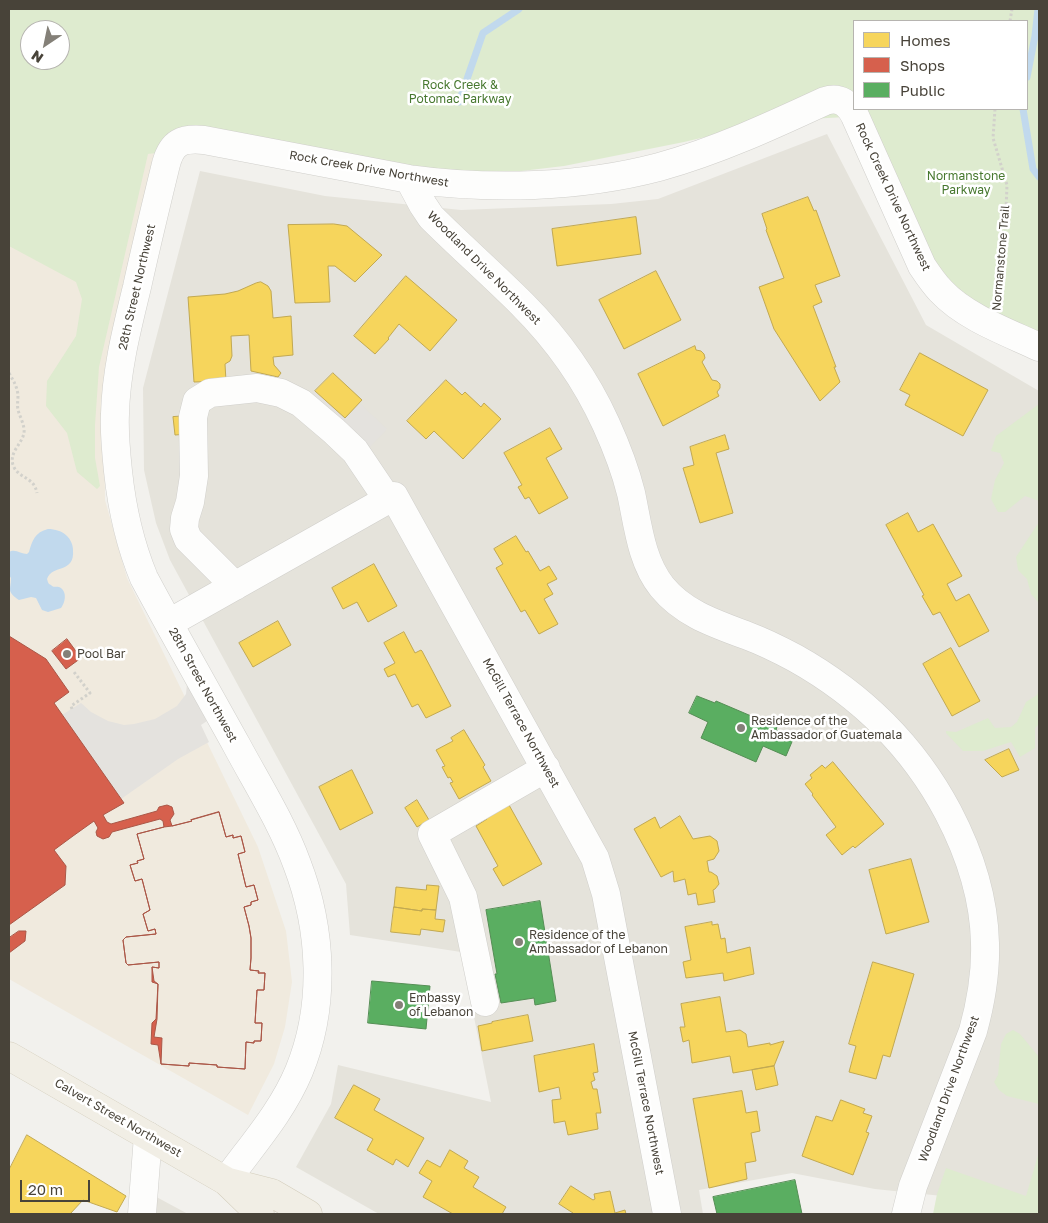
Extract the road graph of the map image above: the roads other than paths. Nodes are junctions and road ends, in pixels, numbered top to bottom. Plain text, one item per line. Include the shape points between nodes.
1 (166, 164) joint
2 (409, 179) junction
3 (1039, 347) edge
4 (388, 500) junction
5 (235, 586) junction
6 (169, 623) junction
7 (546, 768) junction
8 (485, 1002) dead end
9 (9, 1056) edge
10 (148, 1136) junction
11 (226, 1181) junction
12 (142, 1214) edge
13 (260, 1214) edge
14 (308, 1214) edge
15 (667, 1214) edge
16 (906, 1214) edge

1 - 2 street, Rock Creek Drive Northwest via 175,145 196,139
1 - 6 street, 28th Street Northwest via 122,352 115,434 120,493 127,528 144,578
2 - 3 street, Rock Creek Drive Northwest via 510,186 631,173 715,148 825,101 838,99 847,104 855,116 922,266 935,284 969,312
2 - 16 street, Woodland Drive Northwest via 431,217 523,305 580,377 615,446 629,486 645,553 661,585 692,613 795,658 870,711 917,762 939,794 958,831 972,866 981,906 984,977 973,1031 913,1186
4 - 5 street
4 - 5 street via 355,451 301,403 281,393 257,388 210,393 197,401 193,417 194,476 184,529 188,539
4 - 7 street, McGill Terrace Northwest via 394,496
5 - 6 street
6 - 11 street, 28th Street Northwest via 289,844 304,882 316,935 318,974 315,1009 304,1056 278,1112
7 - 8 street via 432,834 463,897
7 - 15 street, McGill Terrace Northwest via 595,858 603,884
9 - 10 main road, Calvert Street Northwest
10 - 11 main road, Calvert Street Northwest
10 - 12 street
11 - 13 main road, Calvert Street Northwest
11 - 14 main road, Calvert Street Northwest via 272,1194

